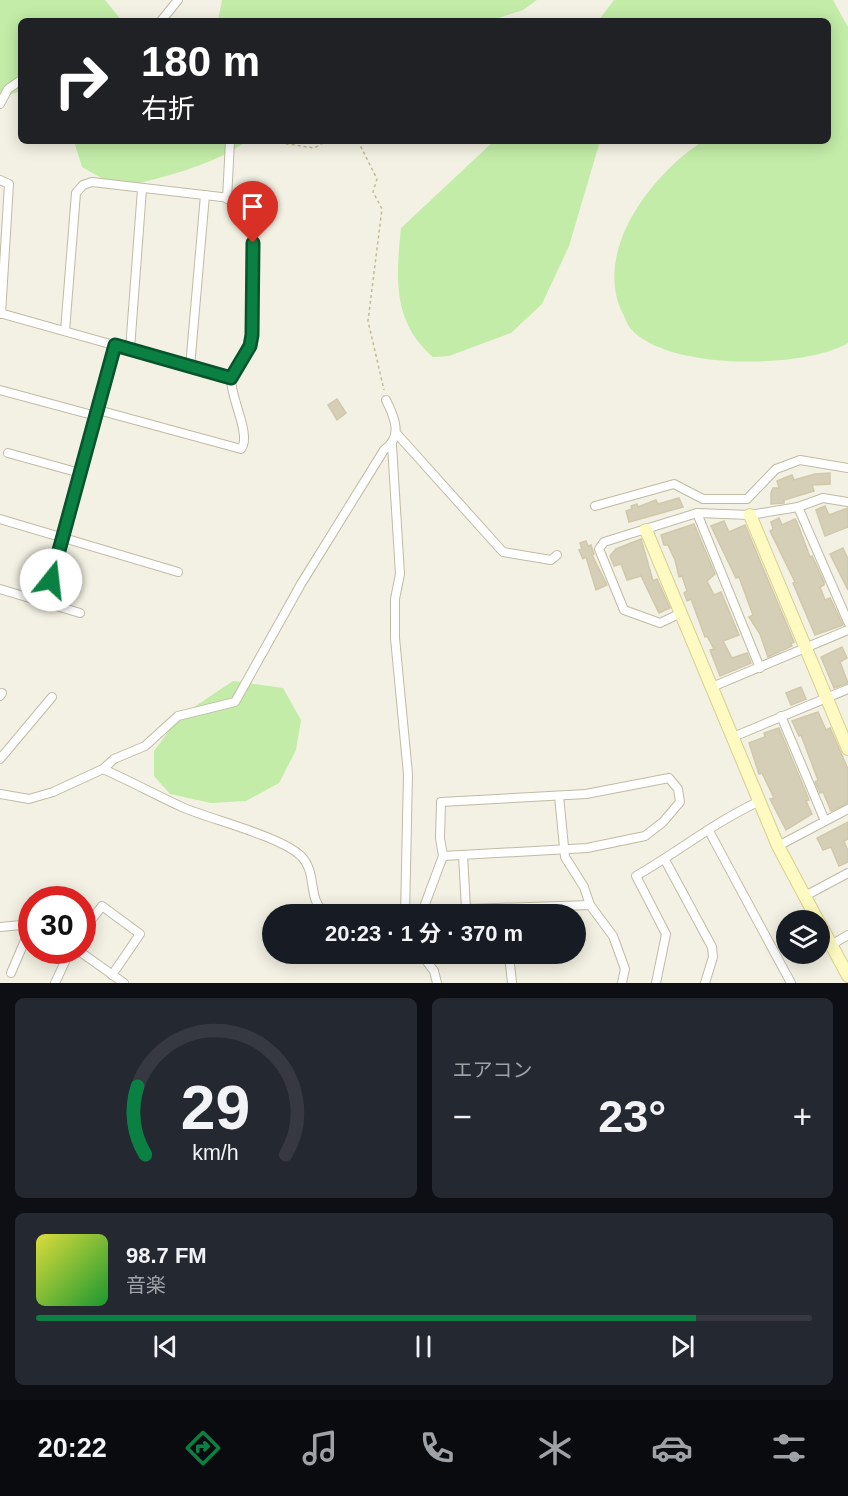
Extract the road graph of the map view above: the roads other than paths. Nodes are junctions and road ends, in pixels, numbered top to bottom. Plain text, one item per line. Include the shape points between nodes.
1 (178, 0) edge
2 (163, 18) edge
3 (18, 82) edge
4 (0, 104) edge
5 (230, 144) edge
6 (0, 180) edge
7 (142, 189) junction
8 (205, 195) junction
9 (227, 199) junction
10 (273, 203) dead end
11 (253, 243) dead end
12 (1, 313) edge
13 (65, 331) junction
14 (115, 345) junction
15 (130, 349) junction
16 (190, 367) junction
17 (231, 378) junction
18 (0, 390) edge
19 (386, 400) road end
20 (97, 413) junction
21 (397, 434) junction
22 (392, 445) junction
23 (8, 453) dead end
24 (848, 468) edge
25 (80, 473) junction
26 (848, 502) edge
27 (595, 506) dead end
28 (798, 507) junction
29 (697, 513) junction
30 (750, 515) junction
31 (0, 519) edge
32 (646, 530) junction
33 (63, 538) junction
34 (557, 555) dead end
35 (178, 572) dead end
36 (0, 589) edge
37 (45, 601) junction
38 (80, 613) dead end
39 (681, 613) junction
40 (848, 622) edge
41 (848, 630) edge
42 (806, 649) junction
43 (760, 668) junction
44 (712, 687) junction
45 (848, 689) edge
46 (52, 697) dead end
47 (826, 698) junction
48 (782, 716) junction
49 (734, 737) junction
50 (848, 749) edge
51 (0, 759) edge
52 (104, 770) junction
53 (0, 794) edge
54 (559, 796) junction
55 (760, 801) junction
56 (848, 809) edge
57 (825, 821) junction
58 (709, 831) junction
59 (777, 846) junction
60 (564, 850) junction
61 (463, 855) junction
62 (443, 856) junction
63 (665, 860) junction
64 (848, 873) edge
65 (805, 896) junction
66 (319, 904) edge
67 (405, 904) edge
68 (425, 904) edge
69 (590, 905) junction
70 (813, 910) edge
71 (96, 914) edge
72 (18, 925) edge
73 (0, 927) edge
74 (848, 935) edge
75 (831, 945) joint
76 (18, 955) edge
77 (96, 963) edge
78 (64, 964) edge
79 (429, 964) edge
80 (510, 964) edge
81 (10, 973) dead end
82 (112, 975) junction
83 (848, 976) edge
84 (56, 983) edge
85 (124, 983) edge
86 (437, 983) edge
87 (512, 983) edge
88 (621, 983) edge
89 (656, 983) edge
90 (705, 983) edge
91 (791, 983) edge

1 - 2 street
3 - 4 street via 8,89
5 - 9 street
6 - 12 street via 9,183
7 - 8 street
7 - 13 street via 92,182 76,193
7 - 15 street
8 - 9 street
8 - 16 street
9 - 10 street
11 - 17 street via 252,335 250,346
12 - 13 street
13 - 14 street
14 - 15 street
14 - 20 street
15 - 16 street
16 - 17 street
17 - 20 street via 244,433 241,449
18 - 20 street
19 - 21 street
20 - 25 street
21 - 22 street
21 - 34 street via 503,552 550,560
22 - 52 street via 384,450 301,584 235,702 178,716 151,741 114,759
22 - 67 street via 400,574 395,599 395,638 408,774
23 - 25 street
24 - 27 street via 800,460 776,469 747,499 703,500 674,484
25 - 33 street
26 - 28 street via 823,498
28 - 30 street
28 - 40 street
29 - 30 street
29 - 32 street
29 - 43 street
30 - 42 street
31 - 33 street
32 - 39 street
32 - 39 street via 604,542 599,549 624,610 660,623
33 - 35 street
33 - 37 street
36 - 37 street
37 - 38 street
39 - 44 street
41 - 42 street
42 - 43 street
42 - 47 street
43 - 44 street
44 - 49 street
45 - 47 street
46 - 51 street
47 - 48 street
47 - 50 street
48 - 49 street
48 - 57 street
49 - 55 street
52 - 53 street via 29,799
52 - 66 street via 183,807 289,847 307,863
54 - 60 street
54 - 60 street via 669,778 678,789 680,802 645,836
54 - 62 street via 441,801
55 - 58 street via 722,819
55 - 59 street
56 - 57 street
57 - 59 street
58 - 63 street
58 - 91 street
59 - 65 street
60 - 61 street
60 - 69 street
61 - 62 street
61 - 69 street via 466,909
62 - 68 street
63 - 89 street via 636,876 666,934
63 - 90 street via 712,947
64 - 65 street
65 - 70 street
69 - 88 street via 613,936 625,969
71 - 82 street via 102,906 140,934
72 - 73 street
74 - 75 street
75 - 83 street
76 - 81 street
77 - 82 street
78 - 84 street
79 - 86 street
80 - 87 street
82 - 85 street

